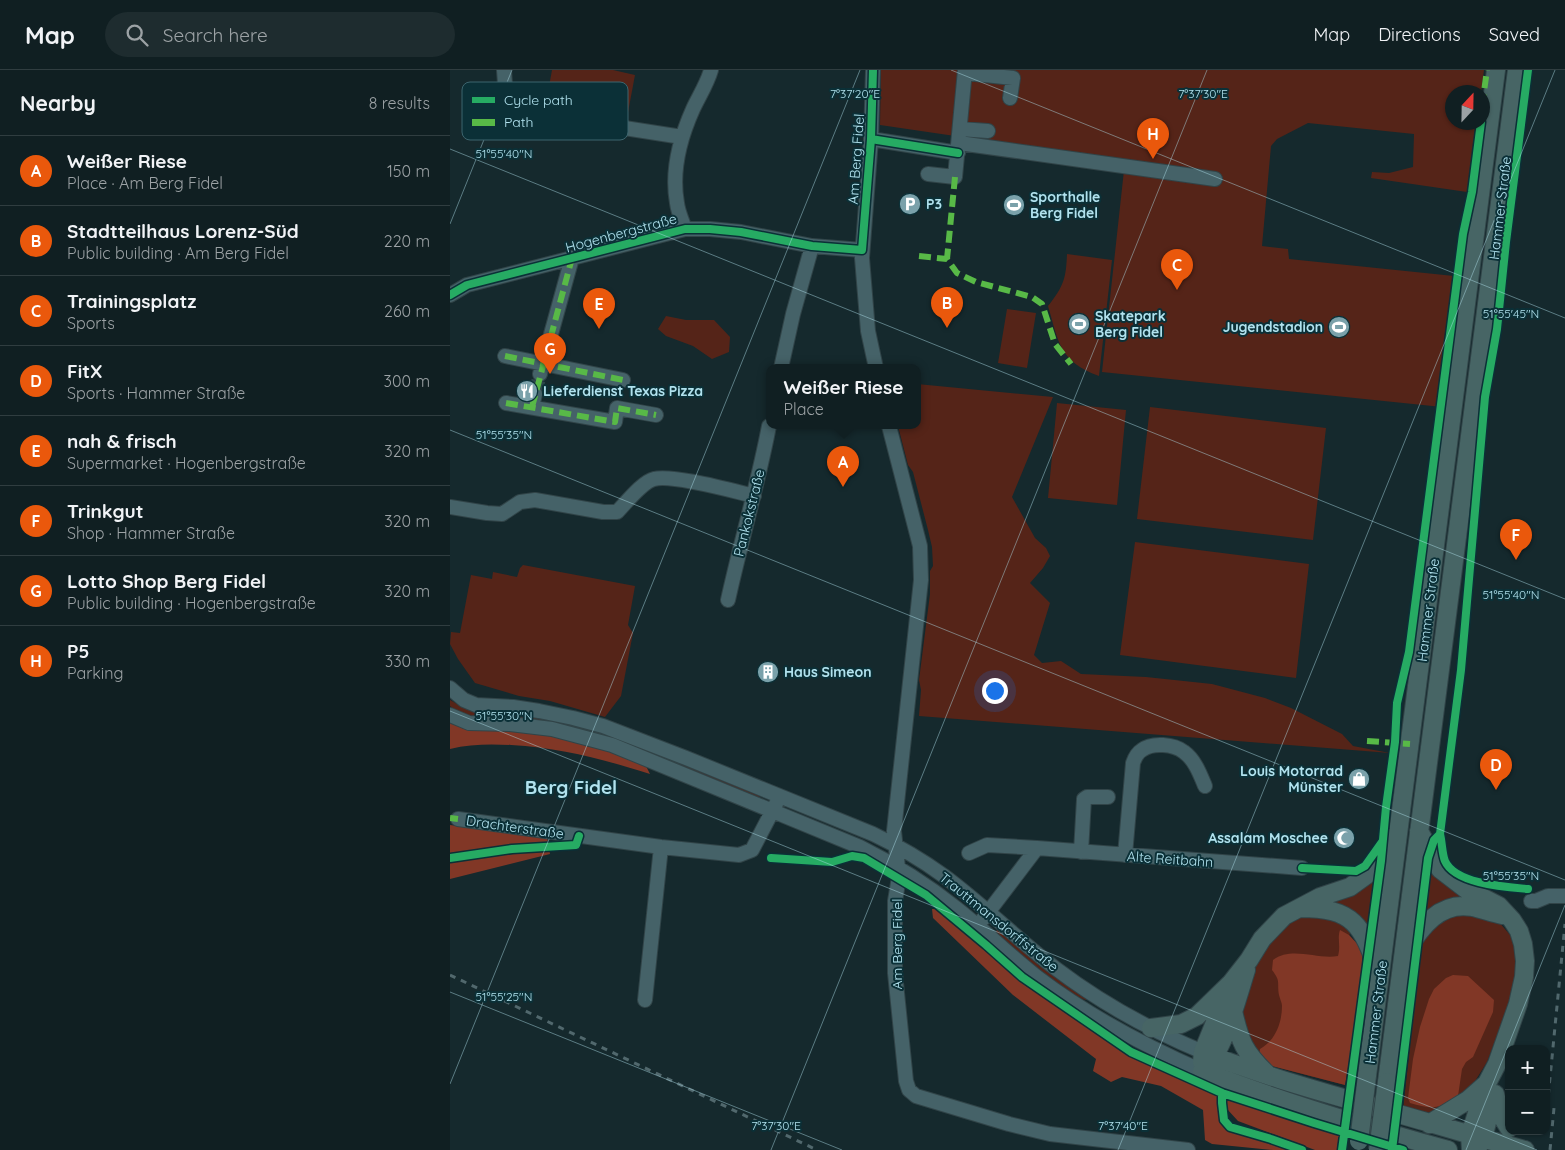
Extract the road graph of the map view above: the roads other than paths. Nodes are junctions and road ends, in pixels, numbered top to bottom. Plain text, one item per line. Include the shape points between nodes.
1 (711, 70) edge
2 (873, 70) edge
3 (1496, 70) edge
4 (1517, 70) edge
5 (966, 72) edge
6 (1010, 98) dead end
7 (628, 128) edge
8 (960, 129) junction
9 (988, 131) dead end
10 (682, 136) junction
11 (871, 139) junction
12 (958, 148) junction
13 (928, 174) dead end
14 (1215, 179) dead end
15 (685, 229) junction
16 (812, 246) junction
17 (862, 250) junction
18 (572, 258) junction
19 (450, 295) edge
20 (505, 356) dead end
21 (782, 364) edge
22 (875, 364) edge
23 (542, 369) junction
24 (623, 380) dead end
25 (506, 402) dead end
26 (656, 415) dead end
27 (769, 429) edge
28 (890, 429) edge
29 (754, 496) junction
30 (450, 507) edge
31 (728, 600) dead end
32 (450, 688) edge
33 (450, 715) edge
34 (1205, 786) dead end
35 (779, 795) junction
36 (1108, 797) dead end
37 (772, 811) junction
38 (458, 819) dead end
39 (1400, 828) junction
40 (1419, 830) junction
41 (895, 845) junction
42 (661, 847) junction
43 (1038, 848) junction
44 (1081, 852) junction
45 (969, 853) dead end
46 (1125, 855) junction
47 (897, 867) junction
48 (1302, 868) dead end
49 (1565, 896) edge
50 (1531, 901) dead end
51 (1297, 908) junction
52 (988, 913) junction
53 (1508, 916) junction
54 (977, 926) junction
55 (1403, 955) junction
56 (1249, 960) junction
57 (1380, 978) junction
58 (1231, 983) junction
59 (645, 1000) dead end
60 (1233, 1011) junction
61 (1151, 1028) junction
62 (1209, 1054) junction
63 (1202, 1071) junction
64 (1269, 1076) junction
65 (1490, 1088) junction
66 (1505, 1122) edge
67 (1430, 1124) junction
68 (1516, 1135) edge
69 (1475, 1143) edge
70 (1188, 1150) edge
71 (1358, 1150) edge
72 (1378, 1150) edge
73 (1448, 1150) edge
74 (1525, 1150) edge
75 (1532, 1150) edge

1 - 10 street
2 - 11 street, Am Berg Fidel
3 - 39 main road, Hammer Straße
4 - 40 main road, Hammer Straße
5 - 6 street via 1013,78
5 - 8 street
7 - 10 street
8 - 9 street
8 - 12 street
10 - 15 street via 675,189
11 - 12 street
11 - 17 street, Am Berg Fidel
12 - 13 street via 955,177
12 - 14 street
15 - 16 street, Hogenbergstraße via 741,232
15 - 18 street, Hogenbergstraße
16 - 17 street, Hogenbergstraße
16 - 21 street
17 - 22 street, Am Berg Fidel via 868,331
18 - 19 street, Hogenbergstraße via 467,285
18 - 23 street, Hogenbergstraße
20 - 23 street
23 - 24 street
25 - 26 street via 534,400 615,422 618,408
27 - 29 street, Pankokstraße
28 - 41 street, Am Berg Fidel via 920,546 921,571
29 - 30 street via 669,478 653,479 642,486 617,512 535,500 520,502 502,514
29 - 31 street, Pankokstraße
32 - 35 street, Trauttmansdorffstraße via 470,703 539,711 603,726
33 - 37 street, Trauttmansdorffstraße via 469,723 527,726 582,736 646,758
34 - 46 street via 1192,760 1183,751 1171,746 1143,748 1134,763
35 - 37 street, Drachterstraße
35 - 41 street, Trauttmansdorffstraße
36 - 44 street via 1084,799
37 - 42 street, Drachterstraße via 752,850 746,854
37 - 47 street, Trauttmansdorffstraße
38 - 42 street, Drachterstraße
39 - 51 main road via 1381,861 1368,874 1350,887
39 - 57 main road, Hammer Straße
40 - 53 main road via 1440,869 1466,889 1491,901
40 - 55 main road, Hammer Straße
41 - 47 street, Am Berg Fidel
41 - 52 street, Trauttmansdorffstraße via 945,877
42 - 59 street
43 - 44 street, Alte Reitbahn
43 - 45 street, Alte Reitbahn via 987,845
43 - 52 street
44 - 46 street, Alte Reitbahn
46 - 48 street, Alte Reitbahn
47 - 54 street, Trauttmansdorffstraße
47 - 70 street, Am Berg Fidel via 895,973 909,1090 916,1096 969,1113 1050,1134
49 - 50 street
51 - 56 main road via 1272,927
51 - 57 main road via 1334,911 1356,924 1365,937
52 - 54 street
52 - 61 street, Trauttmansdorffstraße via 1075,983
53 - 55 main road via 1471,907 1448,909 1427,921
53 - 65 main road via 1519,931 1523,944 1524,977
54 - 63 street, Trauttmansdorffstraße via 1037,976 1090,1014 1137,1041
55 - 72 main road, Hammer Straße, bridge
56 - 58 main road
56 - 60 main road
57 - 71 main road, Hammer Straße, bridge
58 - 61 main road via 1192,1018 1174,1025
58 - 62 main road
60 - 62 main road
60 - 64 main road via 1242,1043 1251,1058
61 - 62 street, Trauttmansdorffstraße
62 - 63 main road
62 - 64 main road, Trauttmansdorffstraße
63 - 73 main road, Trauttmansdorffstraße via 1336,1117
64 - 67 main road, Trauttmansdorffstraße
65 - 66 main road
65 - 67 main road
65 - 69 main road
67 - 69 main road, Trauttmansdorffstraße
68 - 75 main road
69 - 74 main road, Trauttmansdorffstraße

